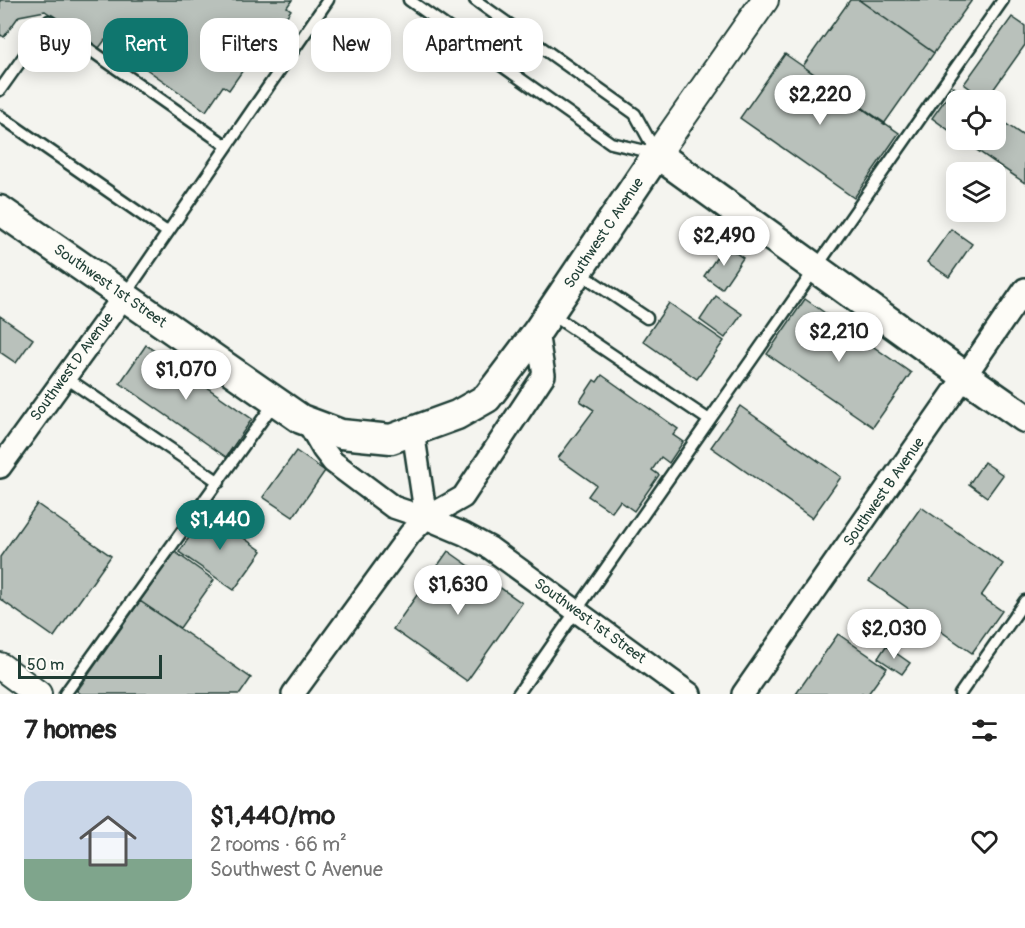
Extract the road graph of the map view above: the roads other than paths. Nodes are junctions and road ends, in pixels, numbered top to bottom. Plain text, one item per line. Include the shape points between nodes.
1 (328, 0) edge
2 (409, 0) edge
3 (475, 0) edge
4 (765, 0) edge
5 (1003, 0) edge
6 (0, 90) edge
7 (0, 116) edge
8 (227, 146) junction
9 (657, 154) junction
10 (0, 210) edge
11 (167, 232) junction
12 (815, 268) junction
13 (578, 272) junction
14 (1023, 294) edge
15 (124, 296) junction
16 (647, 318) dead end
17 (544, 323) junction
18 (965, 376) junction
19 (65, 377) junction
20 (276, 401) junction
21 (1025, 418) edge
22 (709, 420) junction
23 (308, 421) junction
24 (413, 431) junction
25 (0, 467) edge
26 (219, 482) junction
27 (426, 518) junction
28 (1025, 601) edge
29 (576, 611) junction
30 (0, 666) edge
31 (38, 694) edge
32 (65, 694) edge
33 (293, 694) edge
34 (518, 694) edge
35 (690, 694) edge
36 (742, 694) edge
37 (960, 694) edge

1 - 8 lane
2 - 9 lane via 611,143
3 - 9 lane via 635,114
4 - 9 street, Southwest C Avenue
5 - 12 lane
6 - 8 lane via 49,21
7 - 11 lane
8 - 11 lane
9 - 12 main road
9 - 13 main road, Southwest C Avenue
10 - 15 main road, Southwest 1st Street
11 - 15 lane
12 - 18 main road
12 - 22 lane
13 - 16 lane
13 - 17 main road, Southwest C Avenue
14 - 18 street, Southwest B Avenue
15 - 19 street, Southwest D Avenue
15 - 20 main road, Southwest 1st Street
17 - 22 lane
17 - 24 main road, Southwest C Avenue via 487,398 457,415
17 - 27 street via 544,375 463,497
18 - 21 main road
18 - 36 street, Southwest B Avenue
19 - 25 street, Southwest D Avenue
19 - 26 lane
20 - 23 main road, Southwest 1st Street
20 - 26 lane
22 - 29 lane
23 - 24 main road, Southwest 1st Street via 341,434 391,439
23 - 27 street, Southwest 1st Street via 333,462 393,507
24 - 27 street
26 - 32 lane
27 - 29 street, Southwest 1st Street via 490,548
27 - 33 street via 410,534
28 - 37 lane
29 - 34 lane
29 - 35 street, Southwest 1st Street
30 - 31 street

